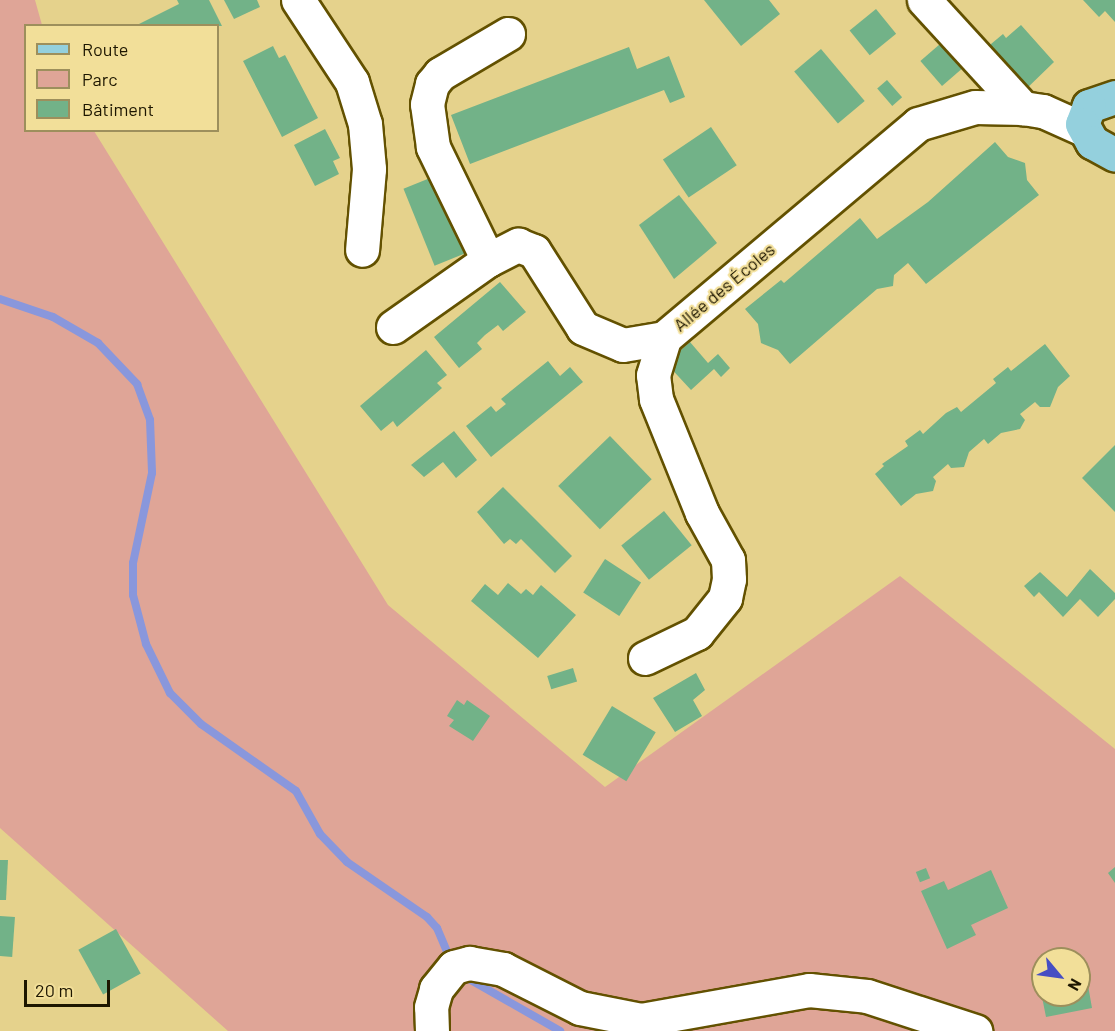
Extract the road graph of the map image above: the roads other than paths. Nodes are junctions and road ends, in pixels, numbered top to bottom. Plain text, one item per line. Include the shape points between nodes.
1 (298, 0) edge
2 (924, 0) edge
3 (508, 34) dead end
4 (1115, 97) edge
5 (1023, 108) junction
6 (1083, 129) junction
7 (1115, 154) edge
8 (362, 250) dead end
9 (488, 260) junction
10 (393, 327) dead end
11 (664, 338) junction
12 (645, 658) dead end
13 (432, 1031) edge
14 (975, 1031) edge

1 - 8 street via 352,82 364,124 369,169
2 - 5 street
3 - 9 street via 440,74 432,84 427,104 433,147
4 - 6 main road via 1089,105 1083,115
5 - 6 street, Allée des Écoles via 1043,111
5 - 11 street, Allée des Écoles via 975,107 918,124
6 - 7 main road via 1092,142
9 - 10 street
9 - 11 street via 518,245 527,245 583,328 623,345
11 - 12 street, Allée des Écoles via 653,375 656,399 702,513 728,560 729,579 724,598 698,633
13 - 14 street via 431,1006 456,970 503,969 580,1008 630,1018 690,1014 778,993 809,990 867,996

